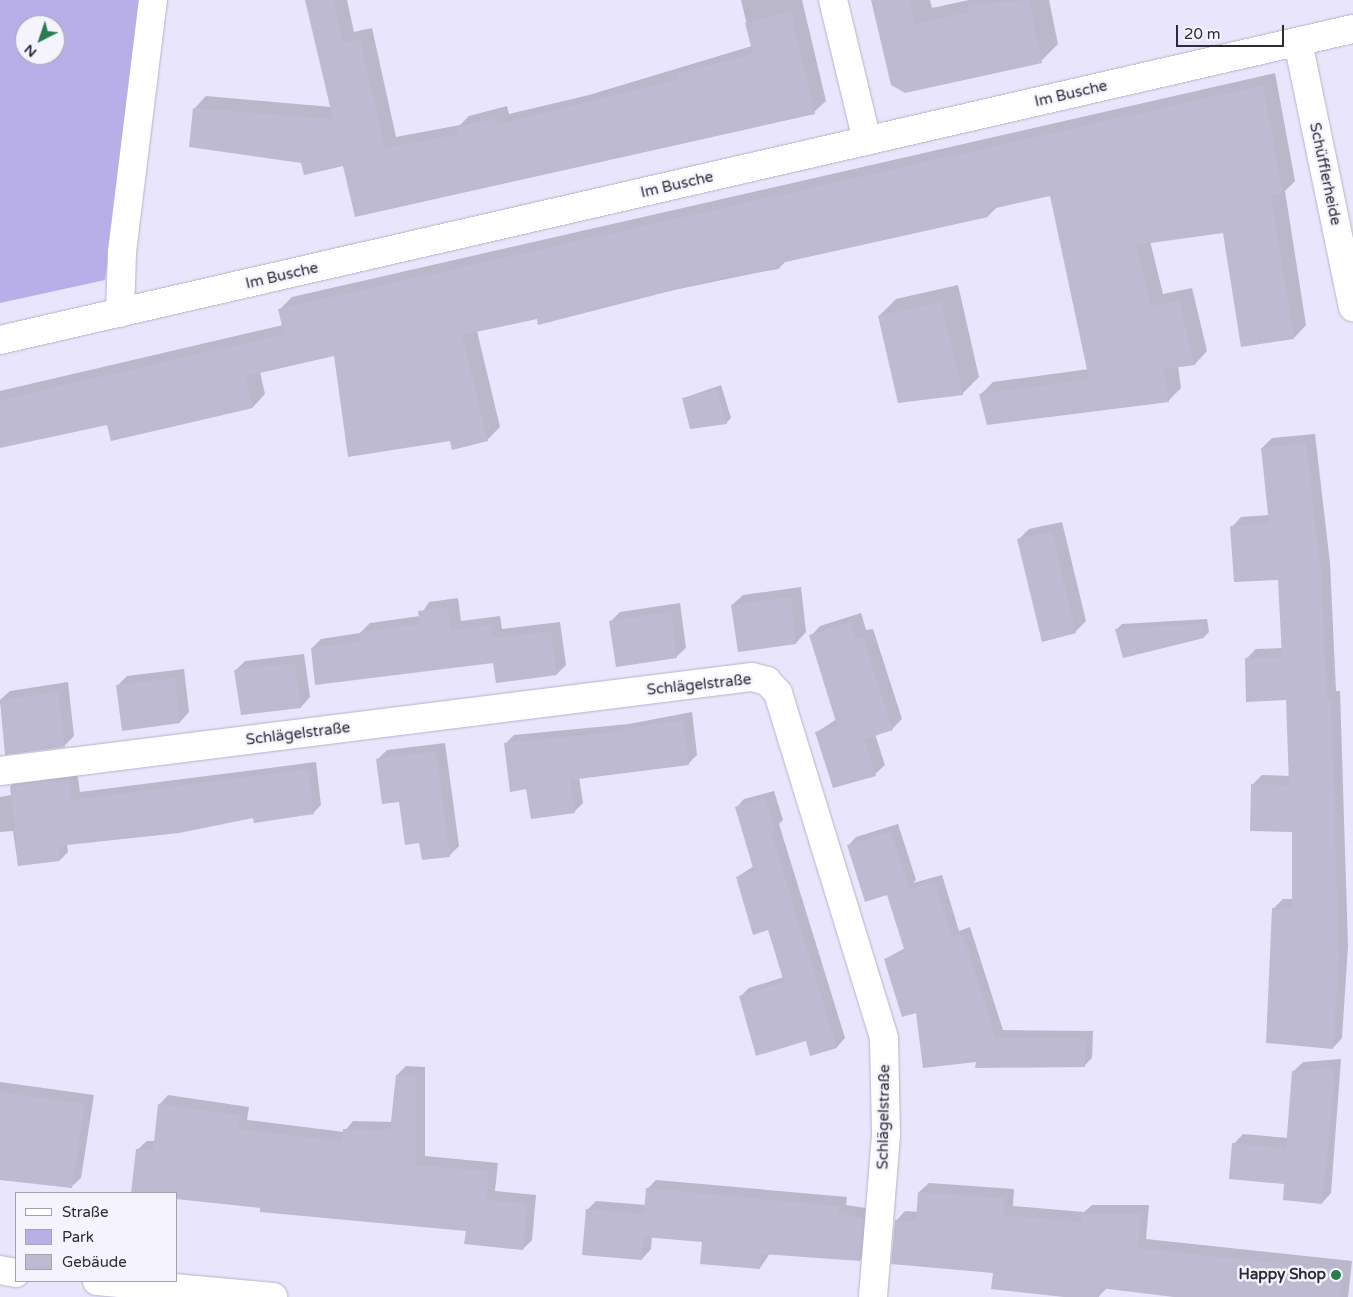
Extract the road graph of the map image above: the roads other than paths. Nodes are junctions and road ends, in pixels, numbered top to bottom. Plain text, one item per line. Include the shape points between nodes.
1 (153, 0) edge
2 (833, 0) edge
3 (1353, 29) edge
4 (1298, 42) junction
5 (867, 141) junction
6 (1353, 307) edge
7 (120, 313) junction
8 (0, 340) edge
9 (0, 771) edge
10 (0, 1270) edge
11 (15, 1273) edge
12 (108, 1282) edge
13 (272, 1297) edge
14 (873, 1297) edge

1 - 7 street via 122,252
2 - 5 street
3 - 4 street, Im Busche
4 - 5 street, Im Busche
4 - 6 street, Schüfflerheide
5 - 7 street, Im Busche
7 - 8 street, Im Busche
9 - 14 street, Schlägelstraße via 742,678 767,681 778,693 884,1038 886,1135
10 - 11 street
12 - 13 street

